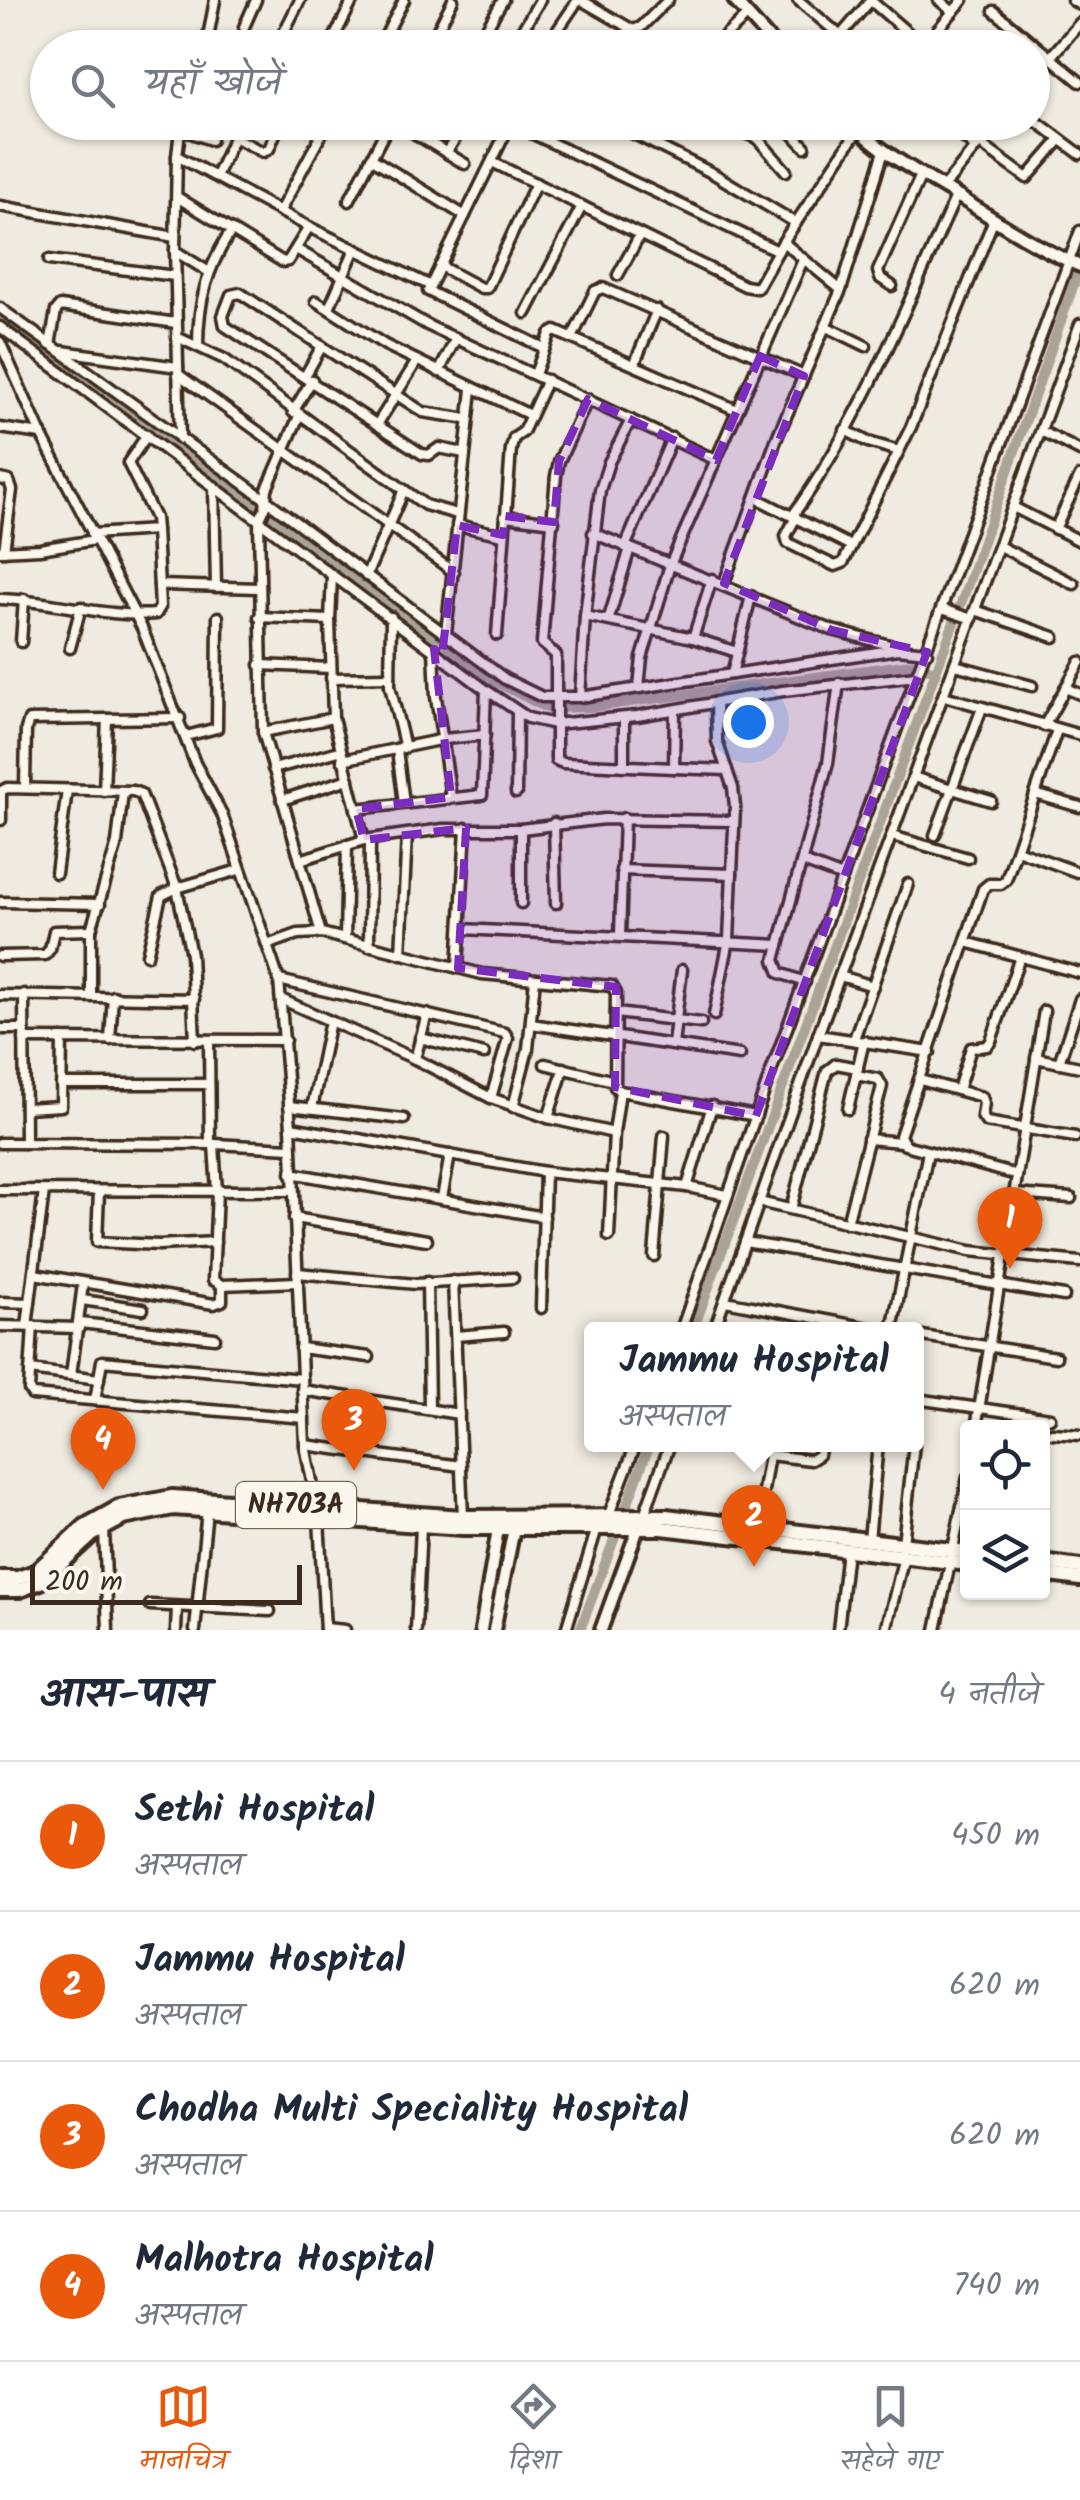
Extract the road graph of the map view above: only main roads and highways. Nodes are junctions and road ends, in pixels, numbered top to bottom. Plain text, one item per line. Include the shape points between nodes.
1 (316, 1512) junction
2 (621, 1522) junction
3 (499, 1523) junction
4 (903, 1550) junction
5 (957, 1555) edge
6 (1050, 1563) edge
7 (1080, 1567) edge
8 (1050, 1575) edge
9 (0, 1578) edge
10 (1080, 1579) edge
11 (0, 1590) edge

1 - 3 highway, NH703A
1 - 3 highway, NH703A via 420,1526
1 - 9 highway, NH703A via 172,1496 138,1501 86,1526 35,1572
1 - 11 highway, NH703A via 159,1508 104,1528 41,1582
2 - 3 highway, NH703A
2 - 4 highway, NH703A
2 - 4 highway, NH703A via 757,1526
4 - 5 highway, NH703A
6 - 7 highway
8 - 10 highway

